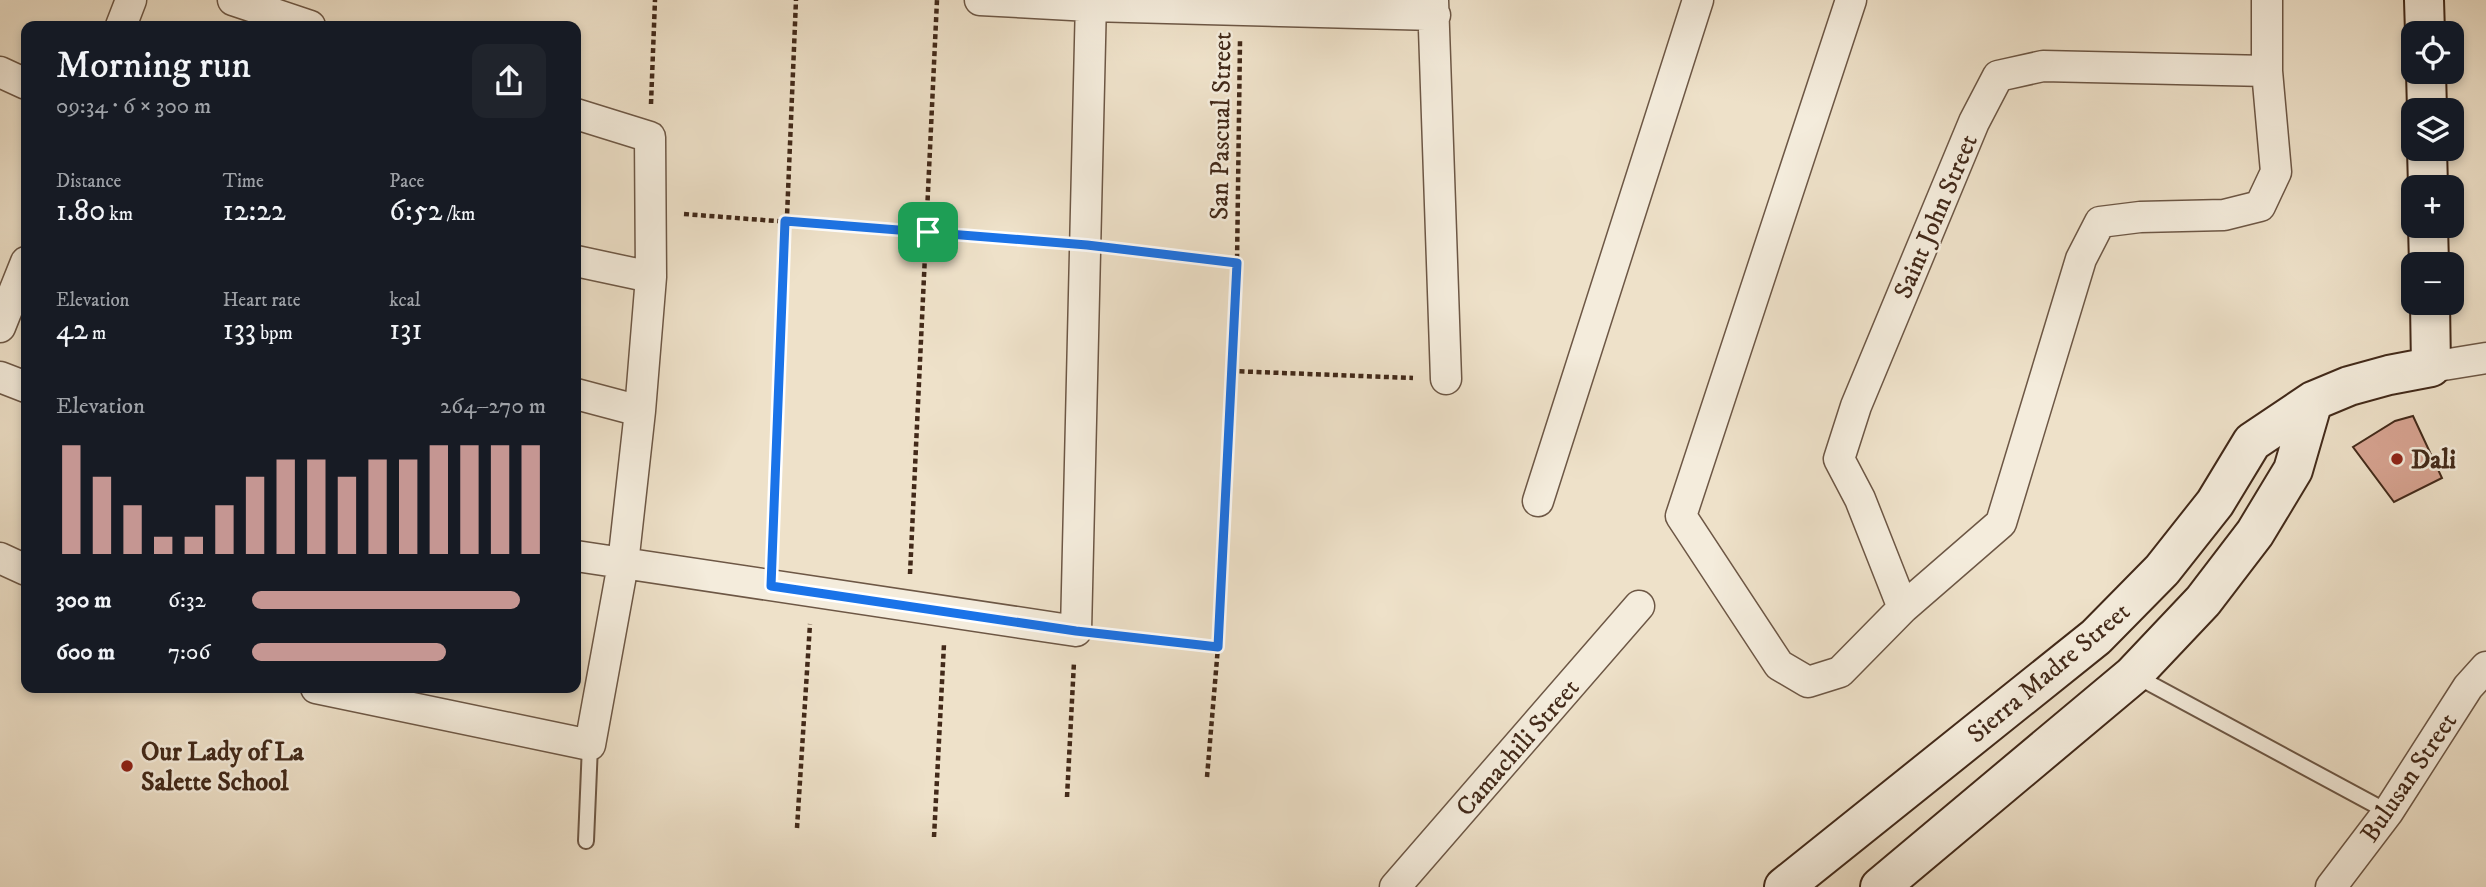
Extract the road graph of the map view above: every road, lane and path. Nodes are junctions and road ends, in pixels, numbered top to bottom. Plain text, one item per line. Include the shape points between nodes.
1 (131, 0) edge
2 (233, 0) edge
3 (655, 0) edge
4 (796, 0) edge
5 (937, 0) edge
6 (980, 0) edge
7 (1698, 0) edge
8 (1851, 0) edge
9 (2267, 0) edge
10 (2424, 0) edge
11 (1091, 3) edge
12 (1434, 7) edge
13 (1241, 8) junction
14 (123, 21) edge
15 (295, 21) edge
16 (2425, 21) edge
17 (2267, 71) junction
18 (0, 72) edge
19 (21, 82) edge
20 (581, 116) edge
21 (650, 137) junction
22 (649, 211) junction
23 (785, 221) junction
24 (928, 232) junction
25 (1087, 245) junction
26 (581, 262) edge
27 (1237, 263) junction
28 (21, 274) edge
29 (650, 277) junction
30 (2430, 315) edge
31 (0, 327) edge
32 (2486, 358) edge
33 (2431, 367) junction
34 (1231, 371) junction
35 (0, 377) edge
36 (1446, 379) joint
37 (21, 385) edge
38 (581, 395) edge
39 (2313, 401) junction
40 (640, 411) junction
41 (1538, 501) dead end
42 (581, 557) edge
43 (0, 558) edge
44 (623, 564) junction
45 (21, 567) edge
46 (771, 586) junction
47 (812, 592) junction
48 (909, 606) junction
49 (1639, 606) dead end
50 (1903, 608) junction
51 (945, 612) junction
52 (1076, 631) junction
53 (1218, 647) junction
54 (2486, 667) edge
55 (2133, 675) junction
56 (340, 693) edge
57 (590, 745) junction
58 (1207, 777) dead end
59 (1067, 797) dead end
60 (1880, 810) junction
61 (2388, 812) junction
62 (797, 828) dead end
63 (934, 837) dead end
64 (586, 841) dead end
65 (1918, 856) junction
66 (1395, 887) edge
67 (1784, 887) edge
68 (1880, 887) edge
69 (2331, 887) edge

1 - 14 street
2 - 15 street
3 - 21 path
4 - 23 path
5 - 24 path
6 - 11 street
7 - 41 street
8 - 50 street via 1681,516 1779,665 1808,682 1840,672
9 - 17 street
10 - 16 main road
11 - 13 street
11 - 25 street
12 - 13 street
12 - 36 street
13 - 27 path, San Pascual Street
17 - 50 street via 2276,172 2260,206 2224,215 2100,222 2081,259 2001,523
17 - 50 street, Saint John Street via 2043,66 1998,76 1974,122 1861,393 1839,458
18 - 19 street
20 - 21 street
21 - 22 street
22 - 23 path
22 - 29 street
23 - 24 path
23 - 46 path
24 - 25 path
24 - 48 path
25 - 27 path
25 - 52 street
26 - 29 street
27 - 34 path, San Pascual Street
28 - 31 street
29 - 40 street
30 - 33 main road
32 - 33 street, Sierra Madre Street
33 - 39 main road, Sierra Madre Street via 2349,386
34 - 36 path
34 - 53 path, San Pascual Street
35 - 37 street
38 - 40 street
39 - 55 main road, Sierra Madre Street via 2293,470 2255,533 2203,601
39 - 60 main road, Sierra Madre Street via 2252,442 2215,503 2170,560 2096,637
40 - 44 street
42 - 44 street
43 - 45 street
44 - 46 street
44 - 57 street
46 - 47 street
47 - 48 street
47 - 62 path
48 - 51 street
49 - 66 street, Camachili Street
51 - 52 street
51 - 63 path
52 - 53 path
52 - 59 path
53 - 58 path, San Pascual Street
54 - 61 street, Bulusan Street via 2468,687
55 - 61 lane
55 - 65 main road, Sierra Madre Street
56 - 57 street
57 - 64 lane
60 - 65 main road
60 - 67 main road, Sierra Madre Street
61 - 69 street, Bulusan Street
65 - 68 main road, Sierra Madre Street

